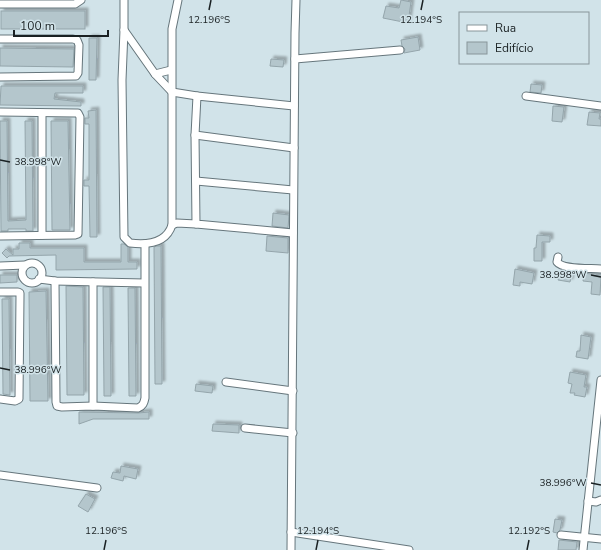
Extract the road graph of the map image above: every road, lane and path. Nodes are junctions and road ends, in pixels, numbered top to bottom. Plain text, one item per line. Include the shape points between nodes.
1 (81, 0) edge
2 (124, 0) edge
3 (178, 0) edge
4 (296, 0) edge
5 (0, 4) edge
6 (124, 30) junction
7 (0, 39) edge
8 (400, 50) dead end
9 (295, 58) junction
10 (171, 70) junction
11 (156, 74) junction
12 (0, 76) edge
13 (172, 92) junction
14 (197, 96) junction
15 (526, 96) dead end
16 (294, 106) junction
17 (601, 106) edge
18 (0, 112) edge
19 (42, 112) junction
20 (195, 136) junction
21 (294, 148) junction
22 (196, 181) junction
23 (293, 190) junction
24 (196, 224) junction
25 (172, 225) junction
26 (293, 233) junction
27 (0, 236) edge
28 (42, 236) junction
29 (145, 244) junction
30 (558, 258) dead end
31 (25, 265) junction
32 (0, 266) edge
33 (601, 268) edge
34 (39, 279) junction
35 (56, 281) junction
36 (93, 282) junction
37 (144, 283) junction
38 (0, 292) edge
39 (601, 380) edge
40 (226, 382) dead end
41 (293, 391) junction
42 (0, 399) edge
43 (93, 406) junction
44 (245, 428) dead end
45 (293, 433) junction
46 (0, 475) edge
47 (97, 488) dead end
48 (601, 500) edge
49 (588, 501) junction
50 (291, 532) junction
51 (561, 536) dead end
52 (584, 538) junction
53 (601, 539) edge
54 (291, 550) edge
55 (408, 550) edge
56 (583, 550) edge

1 - 5 street via 75,4
2 - 6 street
3 - 10 street via 172,29
4 - 9 street
6 - 11 street
6 - 29 street via 124,237 130,243
7 - 12 street via 72,39 77,40 79,45 76,76
8 - 9 street
9 - 16 street
10 - 11 street
10 - 13 street
11 - 13 street
13 - 14 street
13 - 25 street
14 - 16 street
14 - 20 street
15 - 17 street
16 - 21 street
18 - 19 street
19 - 28 street
19 - 28 street via 78,113 80,116 79,233
20 - 21 street
20 - 22 street
21 - 23 street
22 - 23 street
22 - 24 street
23 - 26 street
24 - 25 street
24 - 26 street
25 - 29 street via 165,238
26 - 41 street
27 - 28 street
29 - 37 street
30 - 33 street via 559,265
31 - 32 street
31 - 34 street via 31,262 40,267 42,273
31 - 34 street via 22,274 25,280 31,282
34 - 35 street
35 - 36 street
35 - 43 street via 57,404 62,407
36 - 37 street
36 - 43 street
37 - 43 street via 143,404 138,408
38 - 42 street via 20,293 20,311 19,399
39 - 49 street
40 - 41 street
41 - 45 street
44 - 45 street
45 - 50 street
46 - 47 street
48 - 49 street
49 - 52 street
50 - 54 street
50 - 55 street
51 - 52 street
52 - 53 street
52 - 56 street

